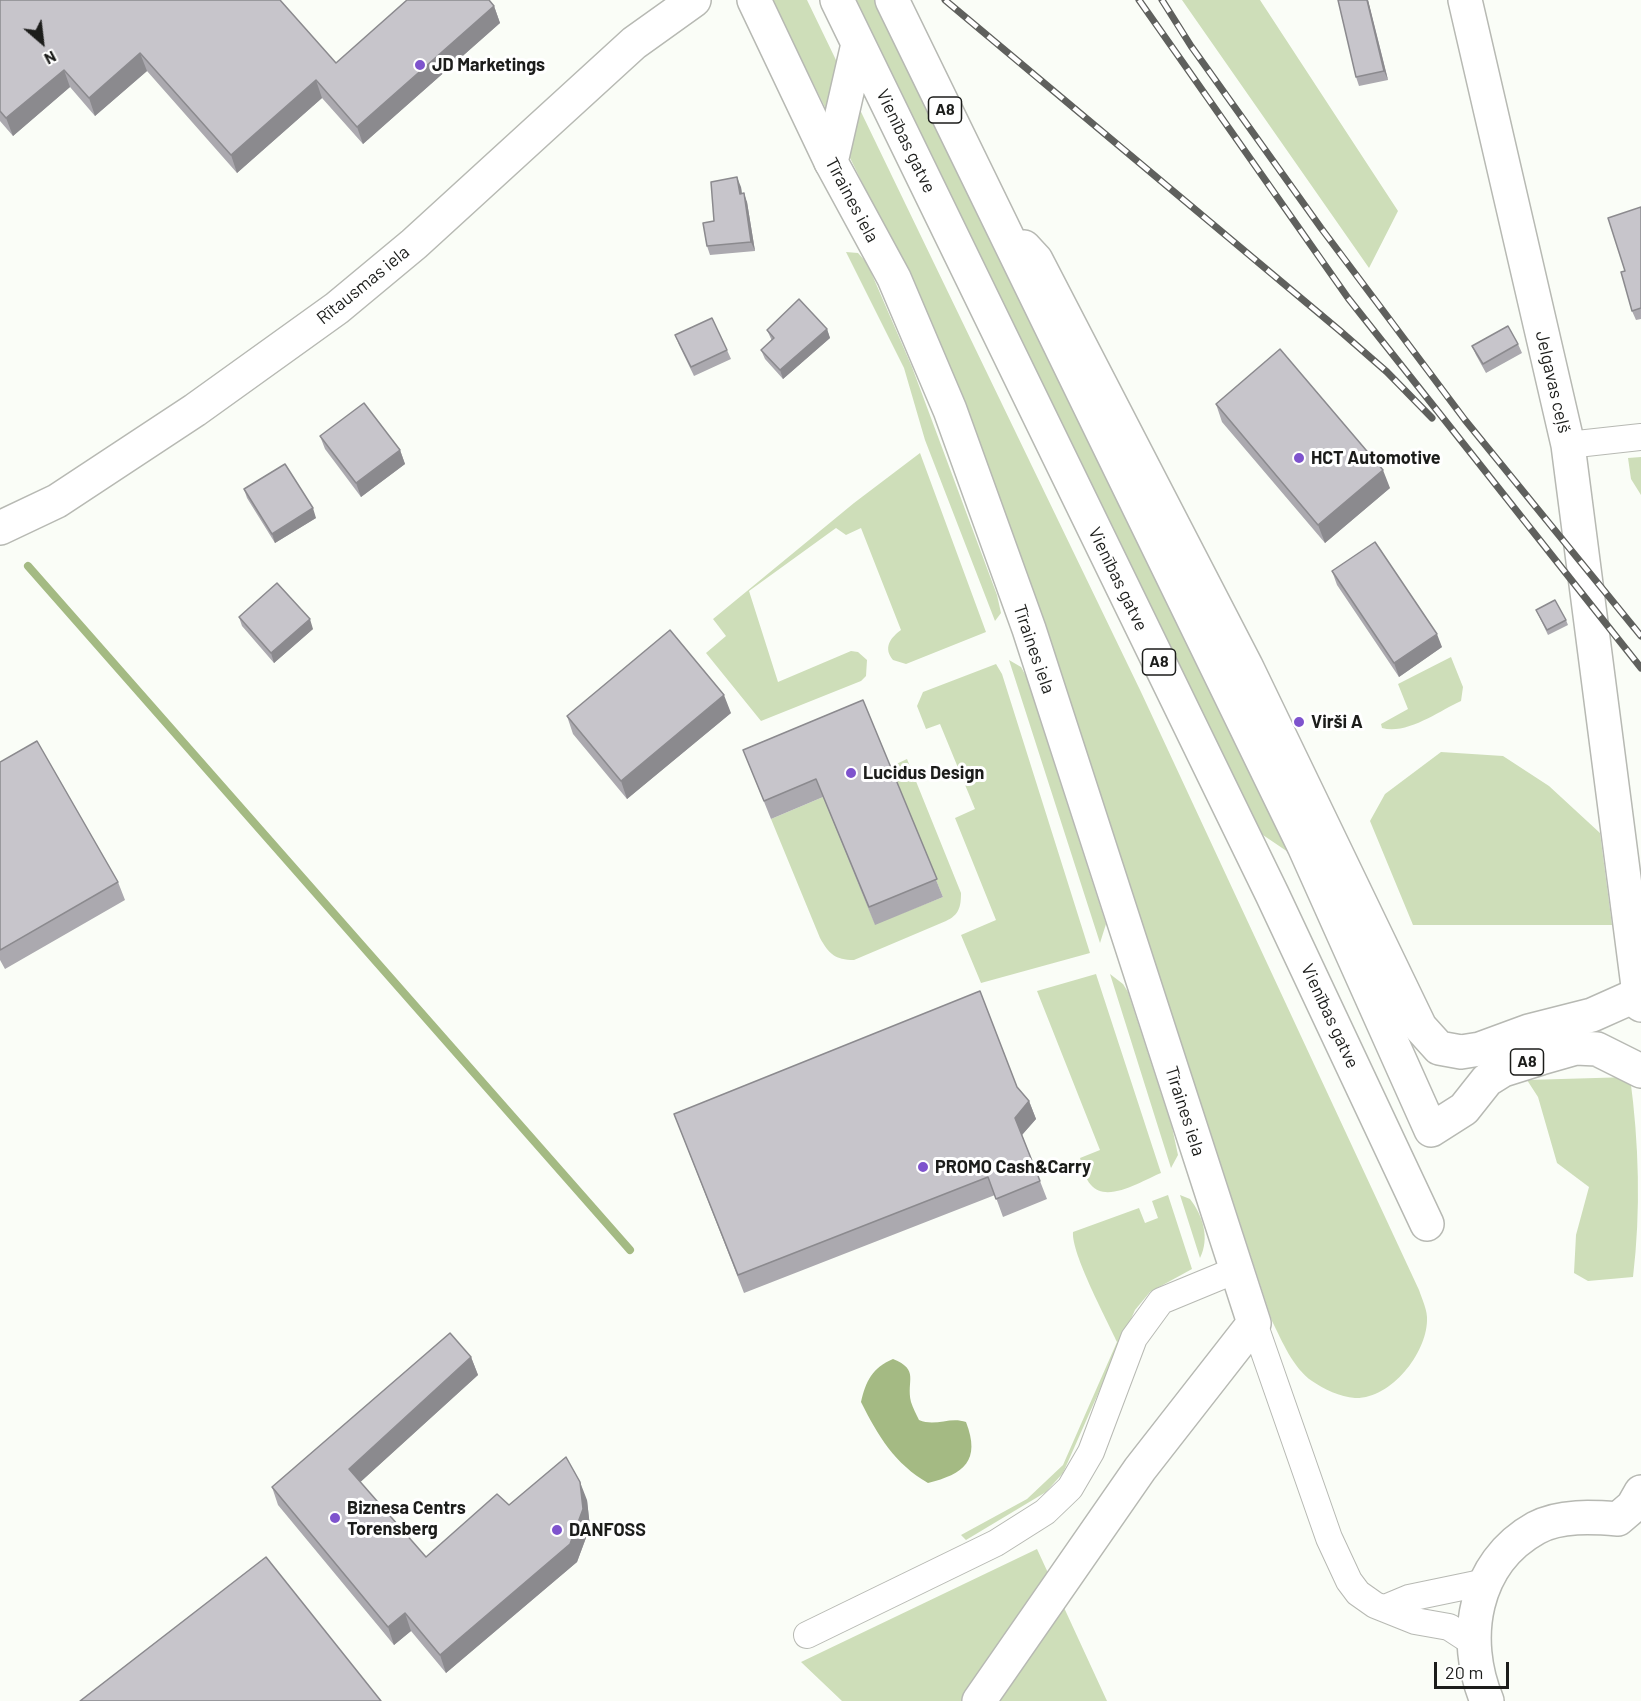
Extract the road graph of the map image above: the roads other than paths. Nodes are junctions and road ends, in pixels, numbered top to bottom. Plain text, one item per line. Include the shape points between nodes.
1 (694, 0) edge
2 (753, 0) edge
3 (837, 0) edge
4 (892, 0) edge
5 (1465, 0) edge
6 (858, 44) junction
7 (831, 162) junction
8 (997, 220) junction
9 (1641, 436) edge
10 (1568, 445) junction
11 (0, 528) edge
12 (1640, 1000) edge
13 (1641, 1071) edge
14 (1427, 1224) dead end
15 (1236, 1270) junction
16 (1254, 1323) junction
17 (1641, 1492) edge
18 (1485, 1582) junction
19 (1385, 1608) junction
20 (807, 1635) dead end
21 (1472, 1642) junction
22 (980, 1701) edge
23 (1487, 1701) edge

1 - 11 main road, Rītausmas iela via 634,43 414,244 338,308 195,410 67,494
2 - 7 main road, Tīraines iela
3 - 6 main road, Vienības gatve / A8
4 - 8 main road, A8
5 - 10 main road, Jelgavas ceļš
6 - 7 main road
6 - 14 main road, Vienības gatve / A8 via 1277,903
7 - 15 main road, Tīraines iela via 894,278 950,410 1029,629
8 - 12 main road via 1036,260 1246,666 1420,1027 1439,1048 1461,1052
8 - 13 main road, A8 via 1304,846 1431,1130 1464,1109 1487,1080 1503,1070 1540,1058 1576,1048 1597,1049
9 - 10 street
10 - 12 main road, Jelgavas ceļš
15 - 16 main road, Tīraines iela
15 - 20 street via 1161,1301 1134,1338 1086,1461 1071,1488 1045,1512 996,1544
16 - 19 street via 1329,1538 1358,1593
16 - 22 main road via 1140,1469
17 - 18 main road via 1618,1519 1591,1516 1537,1527 1509,1549
18 - 19 street via 1409,1598
18 - 21 main road via 1475,1611
19 - 21 street via 1415,1621 1449,1627
21 - 23 main road

